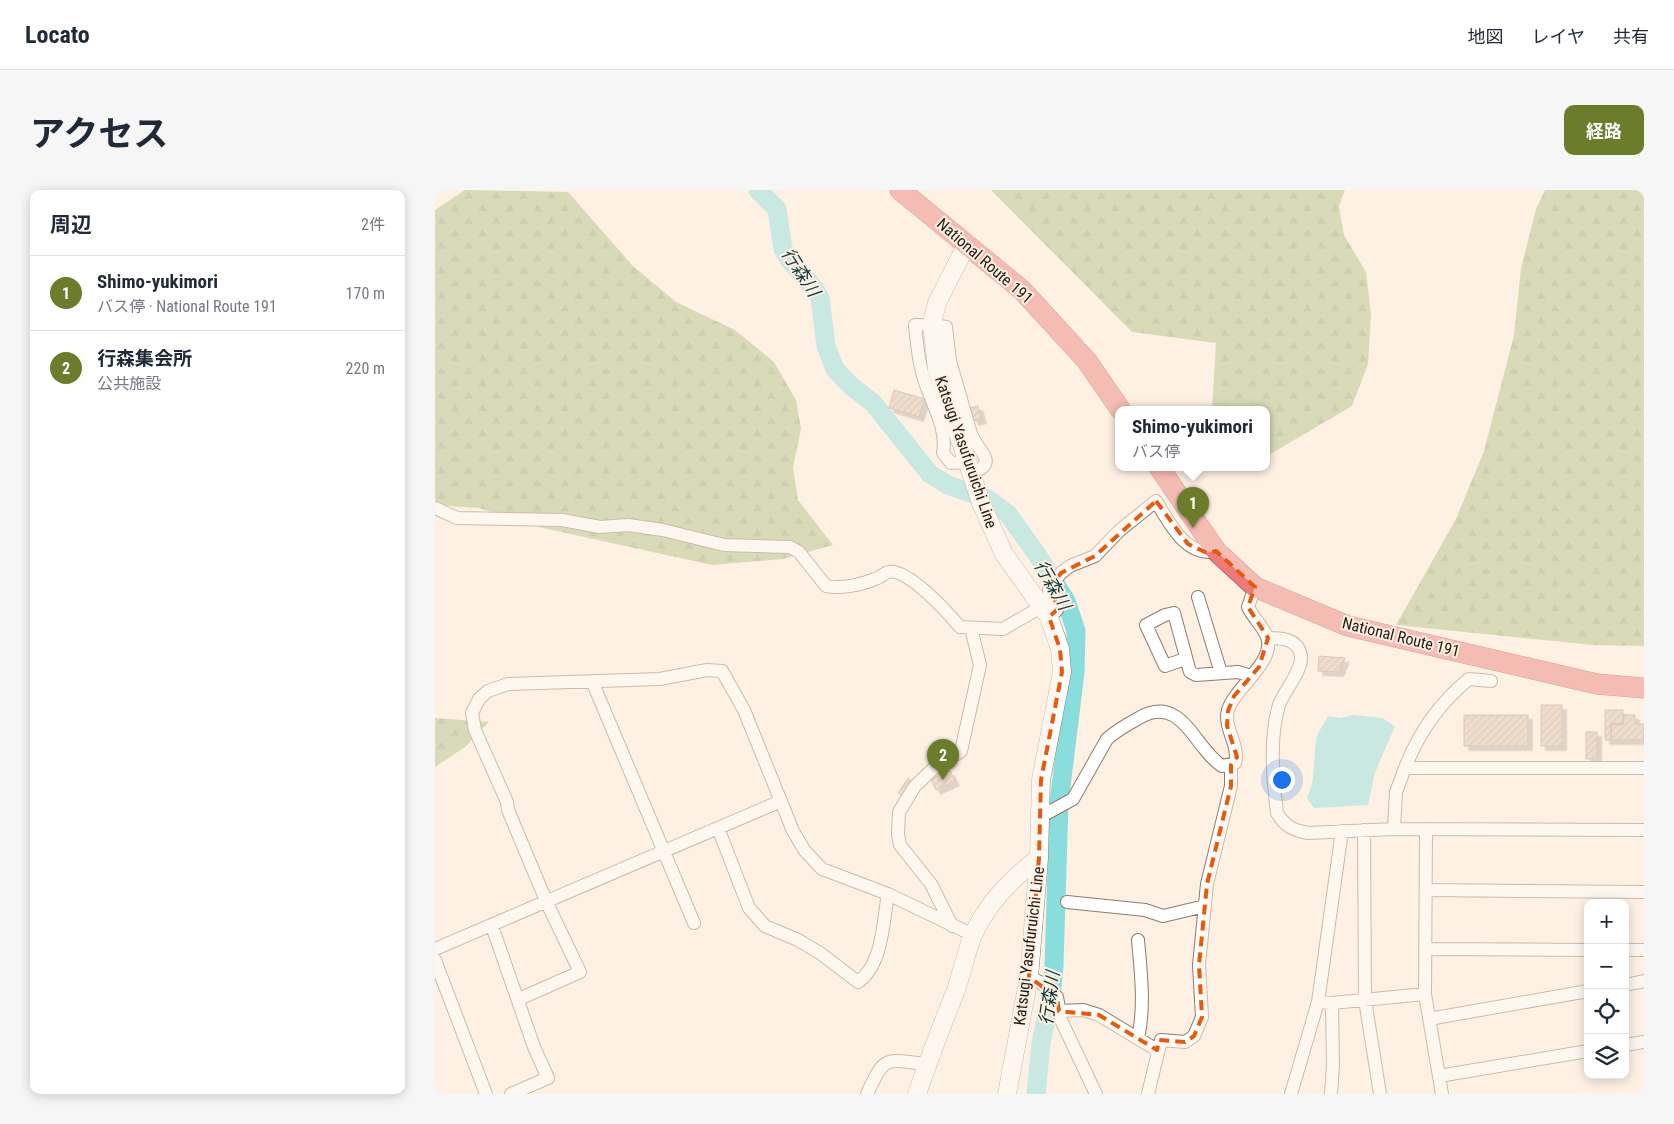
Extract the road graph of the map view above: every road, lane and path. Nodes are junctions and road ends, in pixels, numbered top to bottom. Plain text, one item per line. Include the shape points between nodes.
1 (907, 192) edge
2 (967, 244) junction
3 (921, 325) dead end
4 (940, 326) dead end
5 (1118, 406) edge
6 (969, 470) junction
7 (1162, 471) edge
8 (435, 508) edge
9 (1216, 552) junction
10 (1255, 587) junction
11 (1198, 597) dead end
12 (1045, 612) junction
13 (971, 628) junction
14 (1268, 638) junction
15 (1185, 658) dead end
16 (1221, 673) junction
17 (1251, 676) junction
18 (592, 681) junction
19 (1491, 681) dead end
20 (1644, 688) edge
21 (1231, 766) junction
22 (1405, 768) junction
23 (1644, 768) edge
24 (781, 801) junction
25 (1040, 816) junction
26 (718, 828) junction
27 (1394, 829) junction
28 (1426, 829) junction
29 (1364, 830) junction
30 (1644, 830) edge
31 (1342, 831) junction
32 (664, 852) junction
33 (1039, 858) junction
34 (1426, 890) junction
35 (1644, 892) edge
36 (888, 894) junction
37 (547, 902) junction
38 (1067, 902) dead end
39 (1205, 906) junction
40 (694, 923) dead end
41 (491, 926) junction
42 (951, 926) junction
43 (973, 935) junction
44 (1139, 940) dead end
45 (435, 949) edge
46 (1425, 949) junction
47 (1584, 950) edge
48 (1629, 950) edge
49 (1644, 950) edge
50 (435, 960) edge
51 (1035, 980) junction
52 (1644, 981) edge
53 (1629, 984) edge
54 (1584, 992) edge
55 (1425, 994) junction
56 (519, 999) junction
57 (1365, 1000) junction
58 (1318, 1002) junction
59 (1332, 1003) junction
60 (1059, 1011) junction
61 (1429, 1019) junction
62 (1138, 1039) junction
63 (1644, 1042) edge
64 (1629, 1044) edge
65 (1157, 1050) junction
66 (1584, 1053) edge
67 (926, 1064) junction
68 (1439, 1076) junction
69 (487, 1094) edge
70 (511, 1094) edge
71 (867, 1094) edge
72 (917, 1094) edge
73 (1007, 1094) edge
74 (1096, 1094) edge
75 (1148, 1094) edge
76 (1291, 1094) edge
77 (1331, 1094) edge
78 (1380, 1094) edge
79 (1442, 1094) edge

1 - 2 highway, National Route 191
2 - 5 highway, National Route 191 via 1022,290 1087,361
2 - 6 main road, Katsugi Yasufuruichi Line via 940,296 933,323 937,370
3 - 6 street via 915,325 917,354 944,438 943,453 951,463
4 - 6 street via 945,327 950,361 971,434 975,445 985,453 985,465 981,470
6 - 12 main road, Katsugi Yasufuruichi Line via 1004,554
7 - 9 highway, National Route 191
8 - 13 street via 457,518 562,520 600,527 663,530 724,545 790,547 799,552 826,586 844,587 867,582 887,572 901,574 936,599 959,627
9 - 10 highway, National Route 191
9 - 12 street via 1207,553 1188,544 1177,534 1156,501 1095,556 1061,574 1049,588 1057,610
10 - 14 street via 1248,608
10 - 20 highway, National Route 191 via 1348,626 1597,684
11 - 16 street
12 - 13 street via 1003,629
12 - 25 main road, Katsugi Yasufuruichi Line via 1060,649 1062,672 1041,780
13 - 42 street via 980,665 961,751 933,769 915,786 899,812 900,845 931,884
14 - 17 street via 1266,652
14 - 31 street via 1292,642 1302,660 1279,705 1275,729 1277,813 1285,825 1295,830
15 - 16 street via 1190,672 1196,675
16 - 17 street via 1238,672
17 - 21 street via 1234,696 1228,711 1227,726 1237,756
18 - 24 street via 660,679 707,670 722,671 744,710
18 - 32 street
18 - 37 street via 508,684 488,690 472,713 475,730
19 - 22 street via 1469,679 1449,695 1413,746
21 - 25 street via 1222,766 1213,760 1179,719 1167,712 1150,712 1115,731 1107,739 1073,799
21 - 39 street via 1231,786 1207,884
22 - 23 street
22 - 27 street via 1396,792
24 - 26 street
24 - 36 street via 805,851 822,869
25 - 33 main road, Katsugi Yasufuruichi Line
26 - 32 street
26 - 36 street via 749,908 765,926 799,940 858,982 868,975 876,959
27 - 28 street
27 - 29 street
28 - 30 street
28 - 34 street
29 - 31 street
29 - 57 street
31 - 58 street
32 - 37 street
32 - 40 street
33 - 43 main road, Katsugi Yasufuruichi Line via 1019,872 991,905
33 - 51 main road, Katsugi Yasufuruichi Line
34 - 35 street
34 - 46 street
36 - 42 street
37 - 41 street
37 - 56 street via 580,972
38 - 39 street via 1145,910 1163,916
39 - 65 street via 1199,965 1202,1017 1194,1036 1185,1042 1161,1040
41 - 45 street
41 - 56 street
42 - 43 street
43 - 67 main road, Katsugi Yasufuruichi Line via 961,977
44 - 62 street via 1142,990
46 - 47 street
46 - 55 street
48 - 49 street
50 - 69 street
51 - 60 street via 1055,995
51 - 73 main road, Katsugi Yasufuruichi Line
52 - 53 street
54 - 61 street
55 - 57 street
55 - 61 street
56 - 70 street via 548,1078
57 - 59 street
57 - 78 street
58 - 59 street
58 - 76 street
59 - 77 street
60 - 62 street via 1083,1010 1099,1015
60 - 74 street
61 - 68 street
62 - 65 street
63 - 64 street
65 - 75 street
66 - 68 street
67 - 71 street via 884,1062
67 - 72 main road, Katsugi Yasufuruichi Line
68 - 79 street

